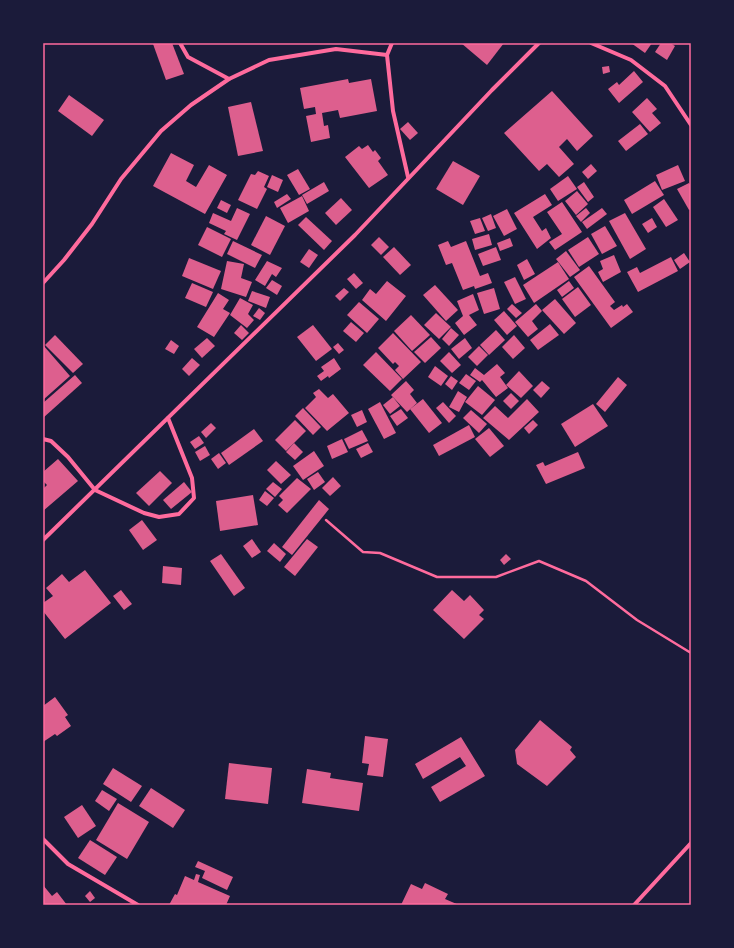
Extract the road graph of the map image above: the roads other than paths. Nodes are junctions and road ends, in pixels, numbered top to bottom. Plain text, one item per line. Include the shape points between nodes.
1 (180, 43) edge
2 (392, 43) edge
3 (539, 43) edge
4 (591, 43) edge
5 (387, 55) junction
6 (229, 79) junction
7 (691, 125) edge
8 (408, 177) junction
9 (43, 283) edge
10 (168, 418) junction
11 (43, 439) edge
12 (95, 490) junction
13 (43, 540) edge
14 (43, 839) edge
15 (691, 843) edge
16 (138, 905) edge
17 (634, 905) edge

1 - 6 street via 188,58
2 - 5 street
3 - 8 street
4 - 7 street via 631,60 665,86
5 - 6 street via 336,49 270,60
5 - 8 street via 393,111
6 - 9 street via 191,105 161,131 118,183 92,224
8 - 10 street via 355,235
10 - 12 street
10 - 12 street via 192,478 194,498 179,514 160,517 144,513
11 - 12 street via 51,441 68,457
12 - 13 street
14 - 16 street via 68,864
15 - 17 street

